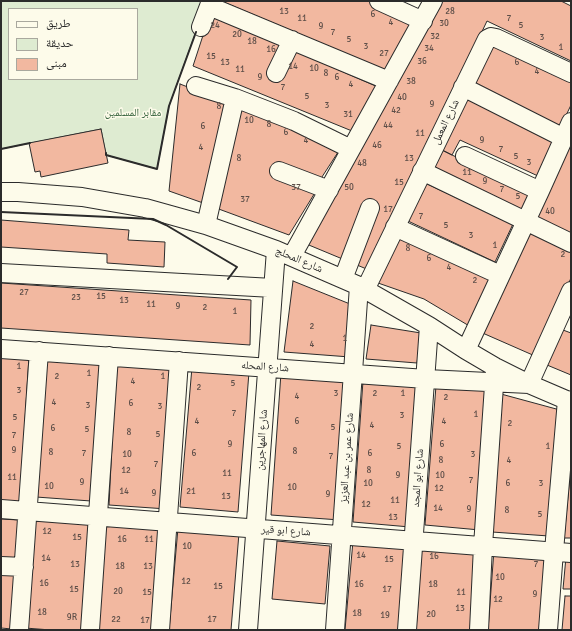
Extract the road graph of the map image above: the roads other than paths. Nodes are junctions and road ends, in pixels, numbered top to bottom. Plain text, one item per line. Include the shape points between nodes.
1 (379, 1) edge
2 (433, 1) edge
3 (210, 3) edge
4 (423, 21) junction
5 (201, 27) dead end
6 (292, 40) junction
7 (276, 73) dead end
8 (571, 73) edge
9 (389, 82) junction
10 (196, 86) dead end
11 (463, 87) junction
12 (235, 98) junction
13 (568, 130) edge
14 (351, 149) junction
15 (465, 156) dead end
16 (279, 171) dead end
17 (422, 171) junction
18 (329, 190) junction
19 (540, 191) junction
20 (1, 192) edge
21 (370, 208) dead end
22 (526, 221) junction
23 (206, 225) junction
24 (395, 227) junction
25 (571, 243) edge
26 (284, 253) junction
27 (1, 273) edge
28 (500, 275) junction
29 (343, 279) junction
30 (273, 288) junction
31 (362, 288) junction
32 (571, 291) edge
33 (564, 325) edge
34 (429, 326) junction
35 (1, 349) edge
36 (466, 350) junction
37 (39, 351) junction
38 (109, 356) junction
39 (179, 361) junction
40 (267, 368) junction
41 (353, 374) junction
42 (495, 374) junction
43 (426, 379) junction
44 (529, 384) junction
45 (569, 401) edge
46 (1, 509) edge
47 (28, 511) junction
48 (98, 517) junction
49 (168, 522) junction
50 (255, 529) junction
51 (341, 535) junction
52 (414, 541) junction
53 (483, 546) junction
54 (562, 552) edge
55 (1, 566) edge
56 (24, 567) junction
57 (19, 630) edge
58 (90, 630) edge
59 (160, 630) edge
60 (248, 630) edge
61 (335, 630) edge
62 (408, 630) edge
63 (479, 630) edge
64 (548, 630) edge

1 - 4 street
2 - 4 street
3 - 5 street
3 - 6 street
4 - 9 street
6 - 7 street
6 - 9 street
8 - 11 street, شارع المعمل via 491,37 484,42
9 - 14 street
10 - 12 street
11 - 13 street
11 - 17 street, شارع المعمل
12 - 14 street via 294,121
12 - 23 street
13 - 19 street
14 - 18 street
15 - 19 street
16 - 18 street
17 - 22 street
17 - 24 street, شارع المعمل
18 - 26 street
19 - 22 street
20 - 23 street, شارع المحلج via 82,197 145,208
21 - 29 street
22 - 25 street
22 - 28 street
23 - 26 street, شارع المحلج
24 - 28 street
24 - 31 street, شارع المعمل
26 - 29 street, شارع المحلج
26 - 30 street, شارع المهاجرين
27 - 30 street
28 - 36 street
29 - 31 street, شارع المحلج
30 - 40 street, شارع المهاجرين
31 - 34 street, شارع المحلج
31 - 41 street, شارع عمر بن عبد العزيز
32 - 33 street
33 - 44 street
34 - 36 street, شارع المحلج
34 - 43 street, شارع ابو المجد
35 - 37 street, شارع المحله
36 - 42 street, شارع المحلج
37 - 38 street, شارع المحله
37 - 47 street
38 - 39 street, شارع المحله
38 - 48 street
39 - 40 street, شارع المحله
39 - 49 street
40 - 41 street, شارع المحله
40 - 50 street, شارع المهاجرين
41 - 43 street, شارع المحله
41 - 51 street, شارع عمر بن عبد العزيز
42 - 43 street, شارع المحله
42 - 44 street, شارع المحلج
42 - 53 street
43 - 52 street, شارع ابو المجد
44 - 45 street, شارع المحلج
45 - 54 street
46 - 47 street, شارع ابو قير
47 - 48 street, شارع ابو قير
47 - 56 street
48 - 49 street, شارع ابو قير
48 - 58 street
49 - 50 street, شارع ابو قير
49 - 59 street
50 - 51 street, شارع ابو قير
50 - 60 street, شارع المهاجرين
51 - 52 street, شارع ابو قير
51 - 61 street, شارع عمر بن عبد العزيز
52 - 53 street, شارع ابو قير
52 - 62 street, شارع ابو المجد
53 - 54 street, شارع ابو قير
53 - 63 street
54 - 64 street
55 - 56 street
56 - 57 street

